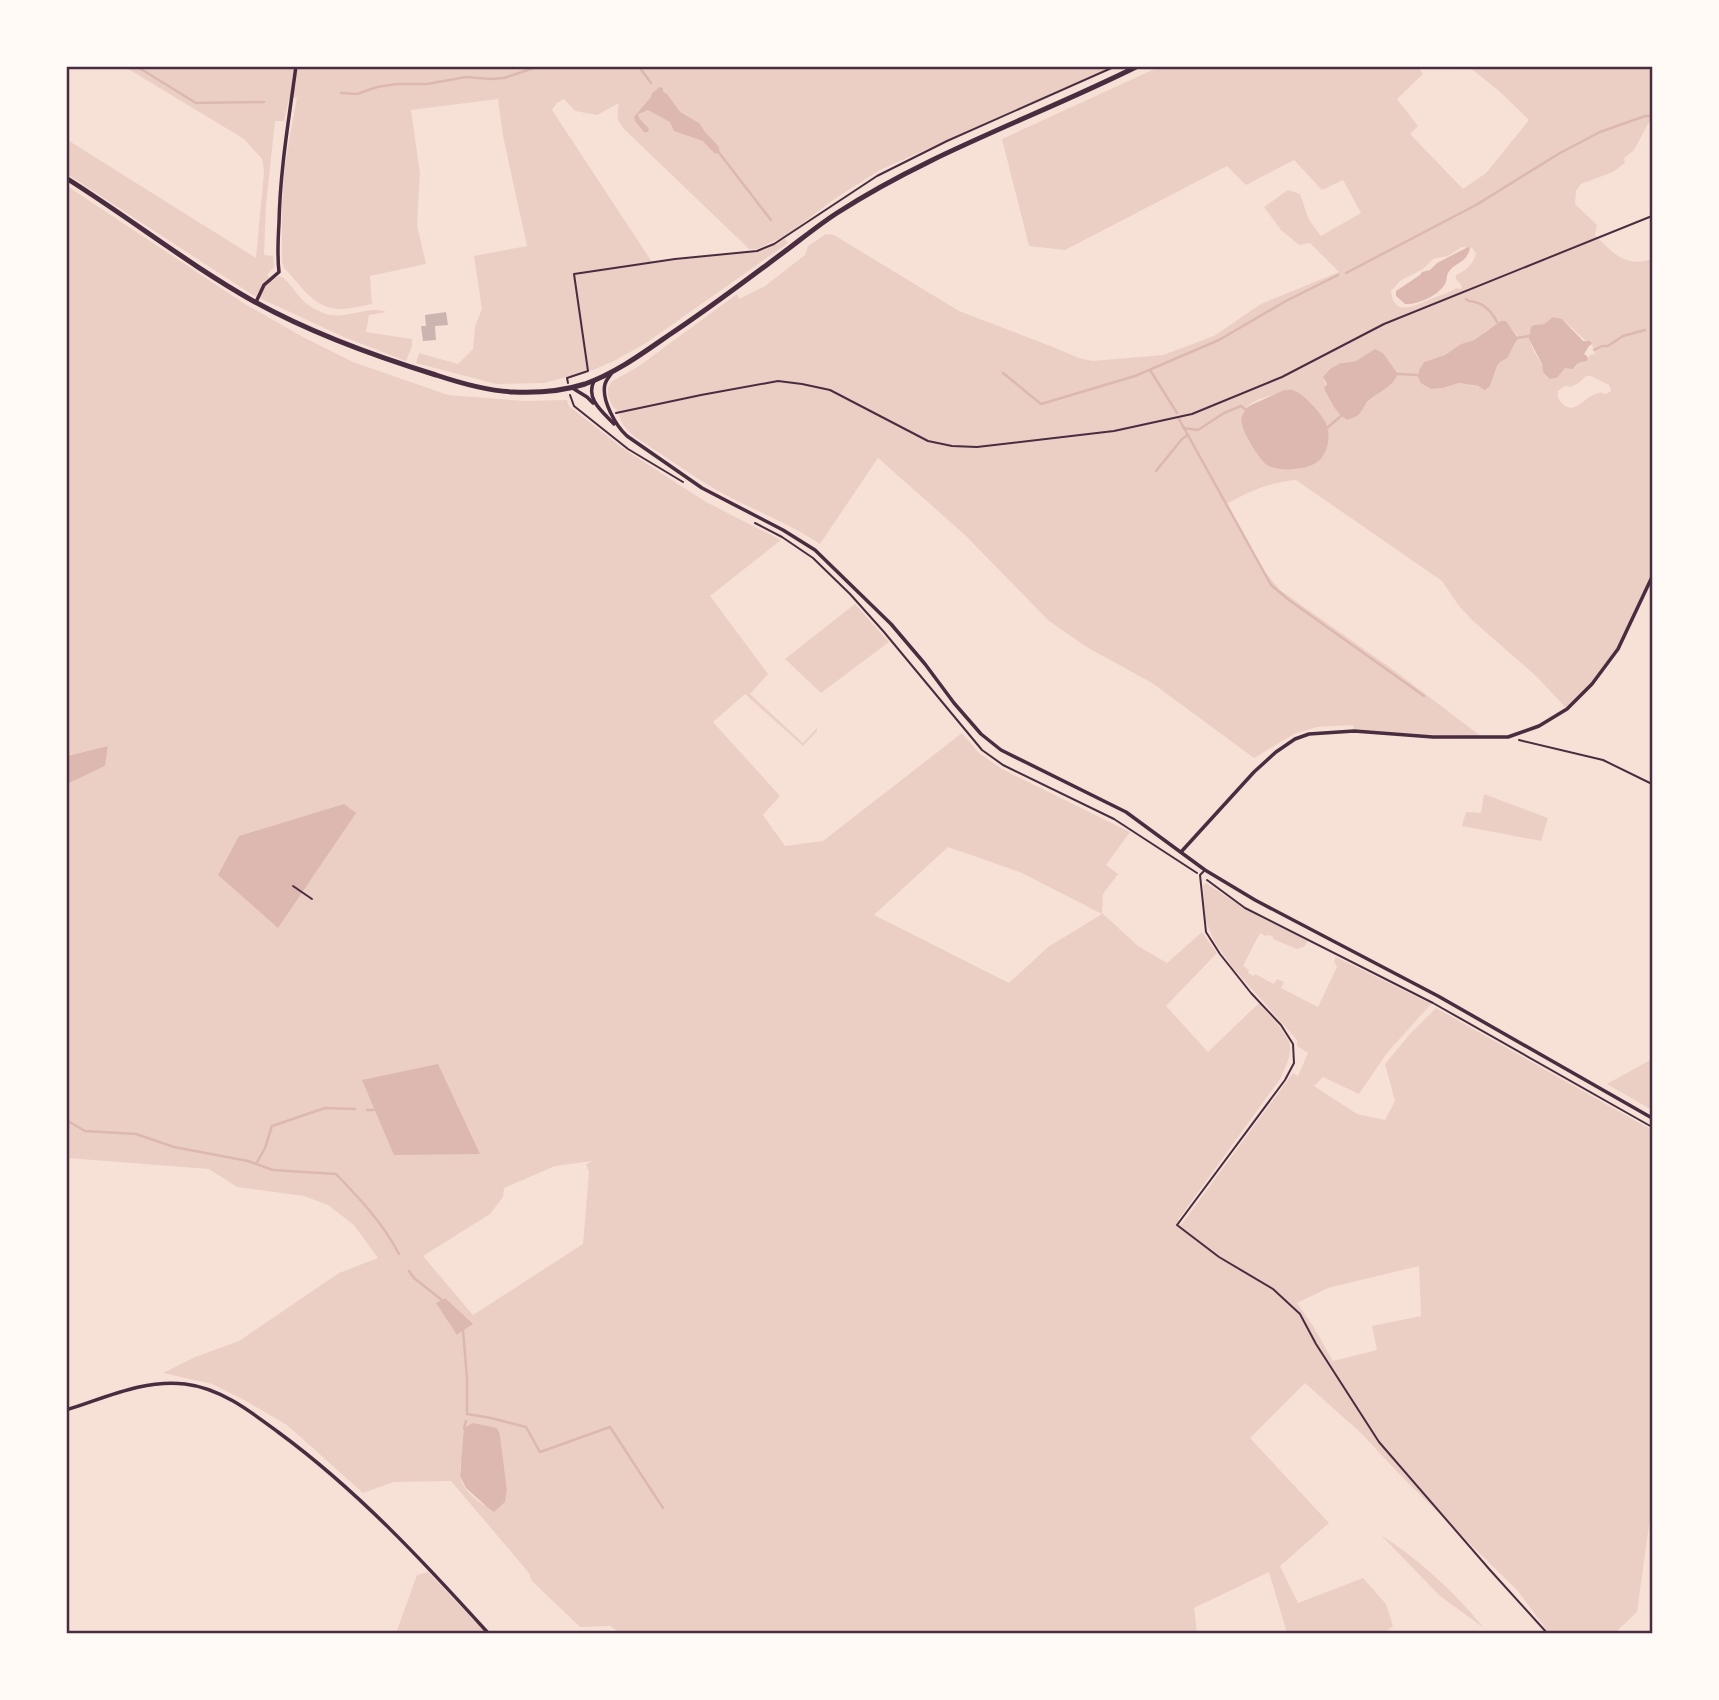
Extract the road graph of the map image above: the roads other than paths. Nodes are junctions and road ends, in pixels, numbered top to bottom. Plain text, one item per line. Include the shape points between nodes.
1 (296, 66) edge
2 (1138, 66) edge
3 (66, 178) edge
4 (256, 302) junction
5 (612, 372) junction
6 (595, 380) junction
7 (570, 388) junction
8 (601, 411) junction
9 (619, 429) junction
10 (1653, 576) edge
11 (1181, 852) junction
12 (1205, 870) junction
13 (1653, 1118) edge
14 (66, 1410) edge
15 (489, 1633) edge
16 (1548, 1633) edge

1 - 4 street via 282,164 279,272 264,285
2 - 5 main road via 952,150 849,206 697,317
3 - 4 main road
4 - 7 main road via 335,339 447,379 512,393
5 - 6 main road
5 - 9 street via 605,384 606,398
6 - 7 main road
6 - 8 street via 591,395
7 - 8 street
8 - 9 street
9 - 11 street via 702,488 815,550 891,624 981,734 1001,750 1126,811
10 - 11 street via 1618,649 1592,684 1567,709 1539,726 1508,737 1354,731 1309,734 1276,752 1254,772
11 - 12 street
12 - 13 street
12 - 16 lane via 1200,875 1206,932 1281,1025 1293,1044 1294,1063 1177,1225 1273,1289 1300,1314 1379,1442
14 - 15 street via 159,1383 195,1385 224,1395 357,1496

